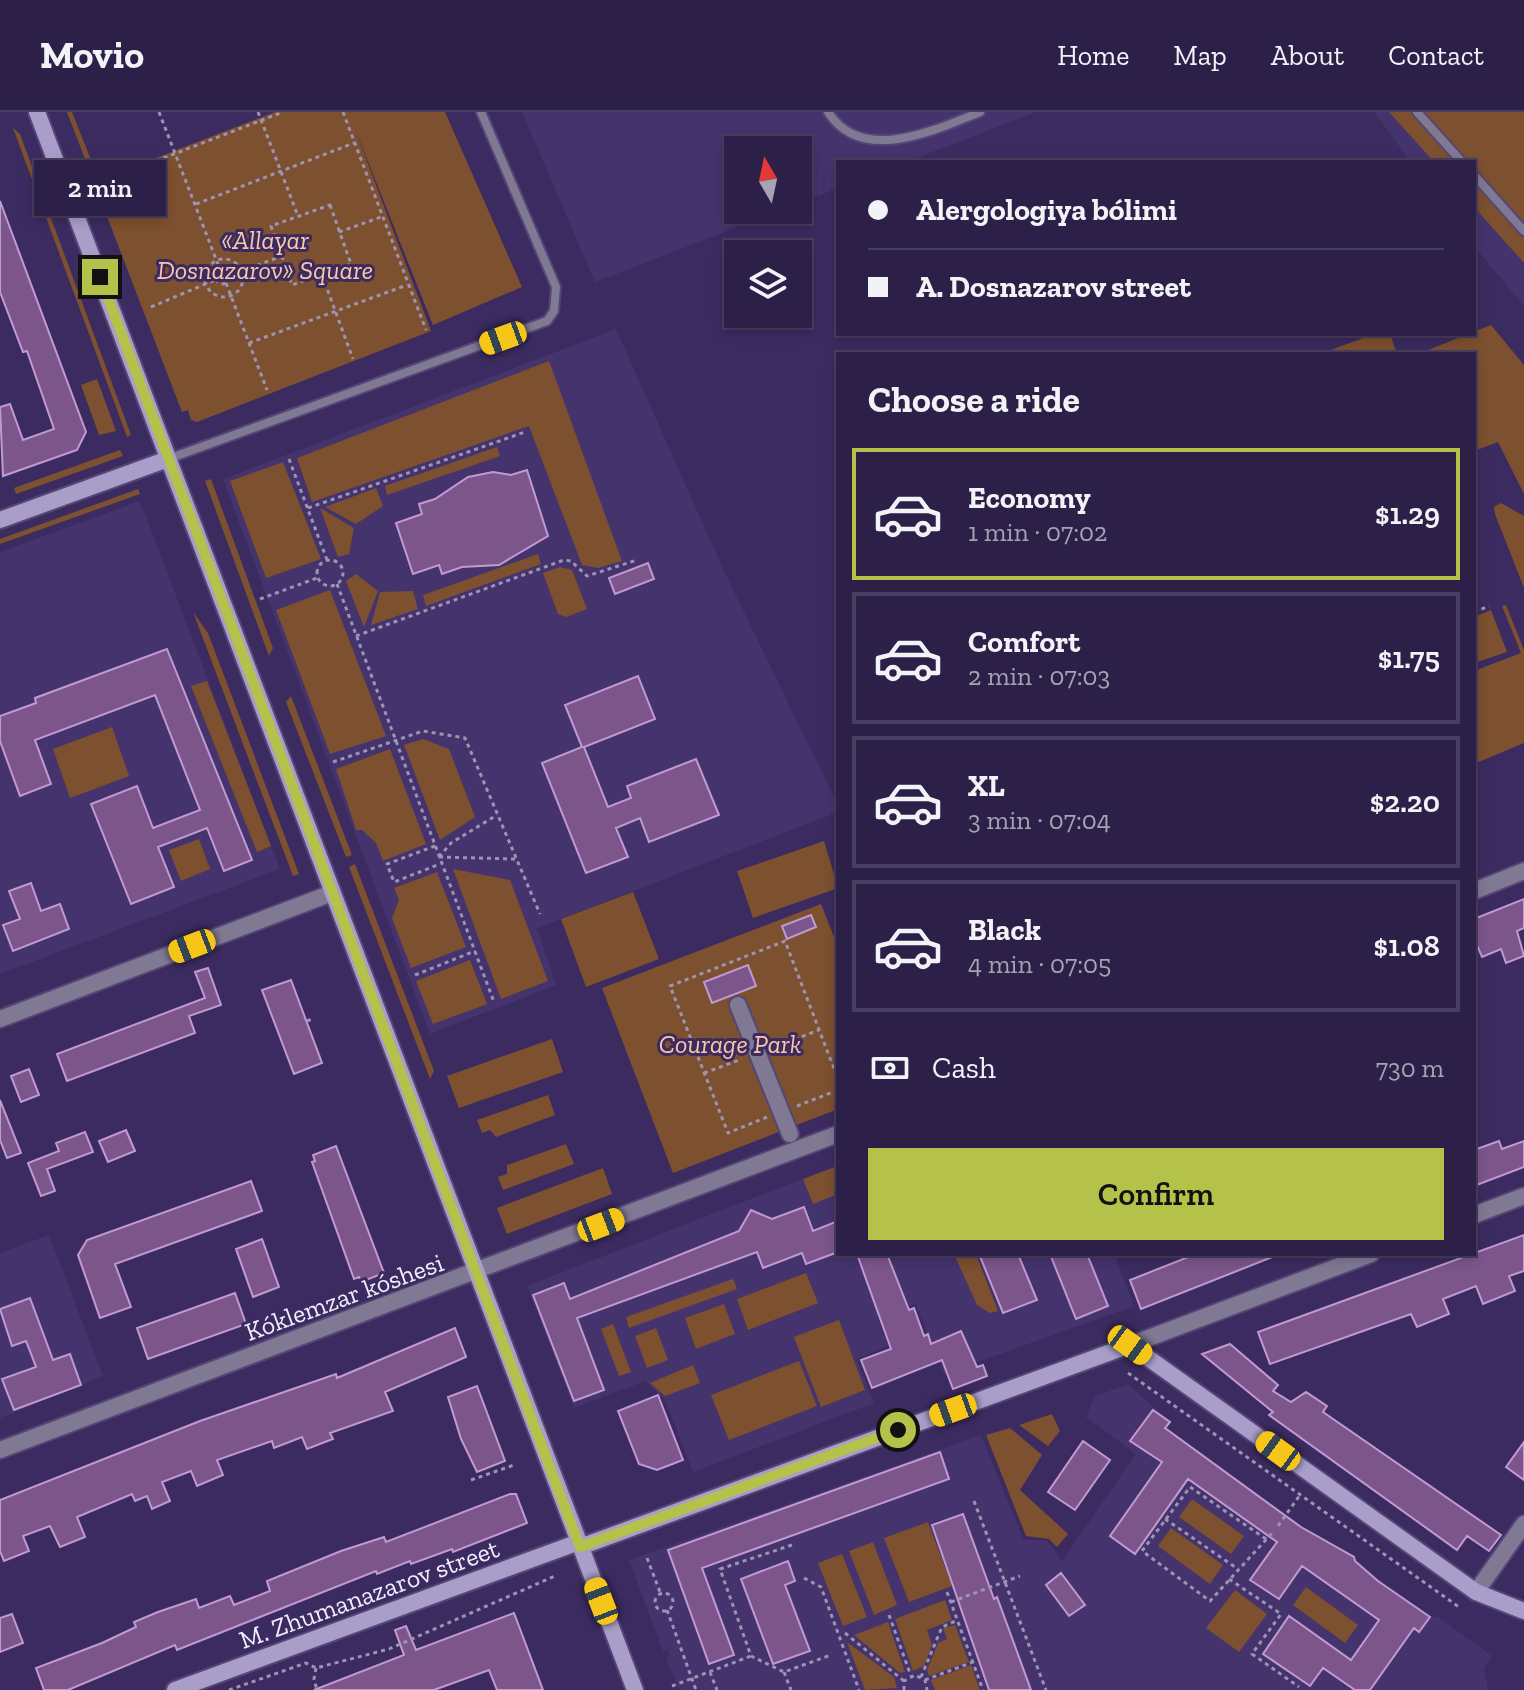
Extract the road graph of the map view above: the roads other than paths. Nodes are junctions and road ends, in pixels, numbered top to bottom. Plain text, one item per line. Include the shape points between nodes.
1 (37, 112) edge
2 (481, 112) edge
3 (828, 112) edge
4 (980, 112) edge
5 (1417, 112) edge
6 (1460, 160) edge
7 (1476, 177) edge
8 (1524, 231) edge
9 (168, 459) junction
10 (0, 520) edge
11 (1524, 871) edge
12 (1476, 890) edge
13 (332, 893) junction
14 (738, 1005) dead end
15 (0, 1019) edge
16 (790, 1134) dead end
17 (836, 1135) edge
18 (1524, 1196) edge
19 (1476, 1214) edge
20 (1366, 1256) edge
21 (476, 1273) junction
22 (1130, 1345) junction
23 (0, 1450) edge
24 (1524, 1524) edge
25 (580, 1544) junction
26 (1476, 1592) junction
27 (1524, 1611) edge
28 (175, 1690) edge
29 (635, 1690) edge

1 - 9 main road
2 - 9 lane via 556,287 554,311 547,321
3 - 4 lane via 837,127 873,142 928,133
5 - 6 lane
7 - 8 lane
9 - 10 main road
9 - 13 main road
11 - 12 street
13 - 15 street
13 - 21 main road
14 - 16 street
17 - 21 street, Kóklemzar kóshesi
18 - 19 street
20 - 22 street, M. Zhumanazarov street
21 - 23 street, Kóklemzar kóshesi
21 - 25 main road
22 - 25 main road, M. Zhumanazarov street
22 - 26 main road
24 - 26 street
25 - 28 main road, M. Zhumanazarov street
25 - 29 main road
26 - 27 main road

